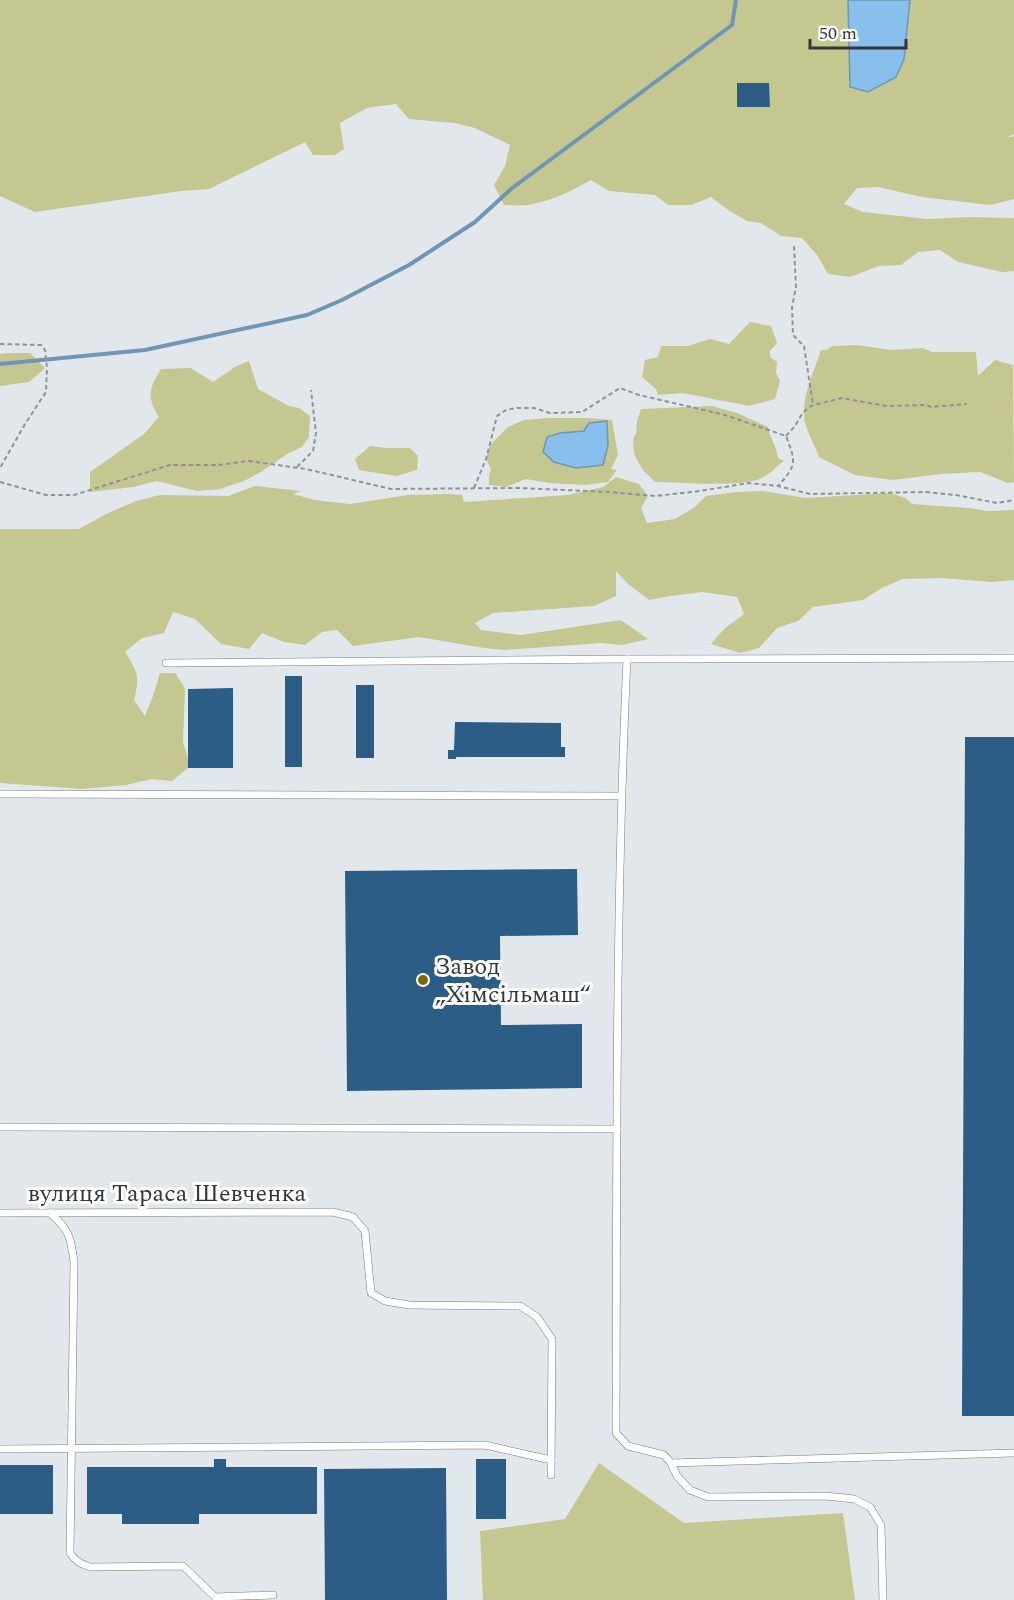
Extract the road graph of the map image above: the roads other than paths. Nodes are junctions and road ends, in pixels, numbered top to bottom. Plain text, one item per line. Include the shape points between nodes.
1 (1014, 658) edge
2 (627, 659) junction
3 (166, 663) dead end
4 (0, 794) edge
5 (621, 796) junction
6 (0, 1127) edge
7 (616, 1129) junction
8 (0, 1213) edge
9 (50, 1213) junction
10 (0, 1449) edge
11 (71, 1449) junction
12 (1014, 1453) edge
13 (551, 1460) junction
14 (671, 1463) junction
15 (551, 1475) dead end
16 (273, 1596) dead end
17 (883, 1600) edge

1 - 2 lane
2 - 3 lane
2 - 5 lane
4 - 5 lane
5 - 7 lane
6 - 7 lane
7 - 14 lane via 616,1432 628,1446 664,1455
8 - 9 lane, вулиця Тараса Шевченка
9 - 11 lane via 68,1234 74,1262
9 - 13 lane, вулиця Тараса Шевченка via 333,1212 353,1217 365,1231 371,1293 385,1301 409,1305 520,1306 537,1317 552,1339
10 - 11 lane
11 - 13 lane via 485,1445
11 - 16 lane via 73,1558 90,1567 183,1566 215,1597
12 - 14 lane
13 - 15 lane
14 - 17 lane via 690,1490 708,1497 826,1496 854,1498 870,1508 881,1525

